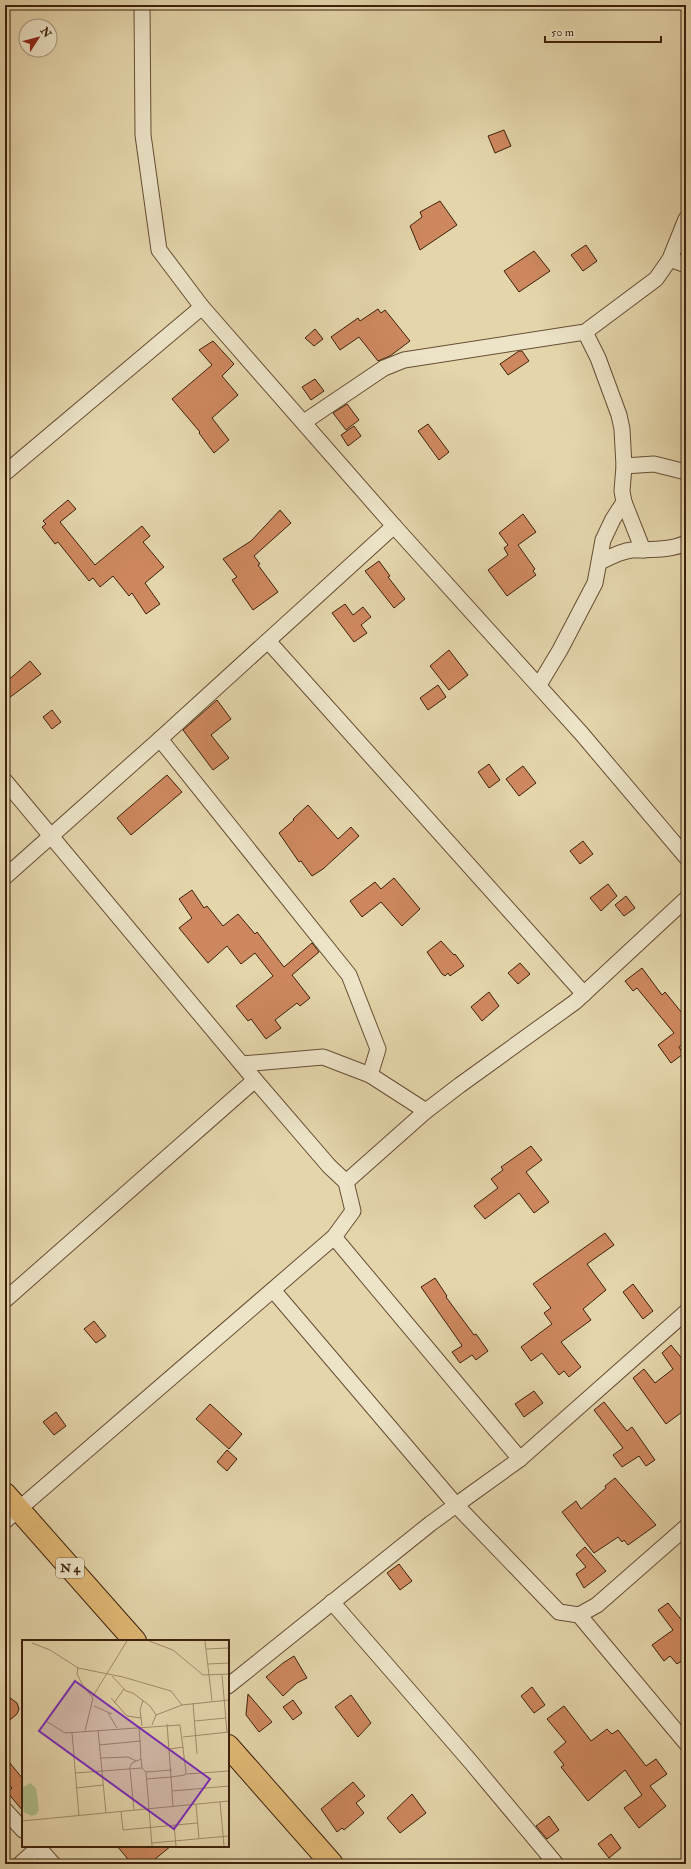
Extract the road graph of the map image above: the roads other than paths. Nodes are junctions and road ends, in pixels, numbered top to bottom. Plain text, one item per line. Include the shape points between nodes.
1 (142, 5) edge
2 (686, 219) edge
3 (670, 258) junction
4 (686, 265) edge
5 (202, 307) junction
6 (585, 332) junction
7 (304, 422) junction
8 (624, 466) junction
9 (686, 472) edge
10 (5, 473) edge
11 (624, 502) junction
12 (394, 526) junction
13 (686, 543) edge
14 (643, 550) junction
15 (600, 562) junction
16 (268, 641) junction
17 (539, 685) junction
18 (160, 739) junction
19 (5, 781) edge
20 (51, 837) junction
21 (686, 857) edge
22 (5, 877) edge
23 (686, 899) edge
24 (584, 994) junction
25 (242, 1064) junction
26 (370, 1075) junction
27 (255, 1080) junction
28 (426, 1111) junction
29 (346, 1182) junction
30 (334, 1236) junction
31 (273, 1290) junction
32 (5, 1300) edge
33 (686, 1312) edge
34 (520, 1459) junction
35 (456, 1505) junction
36 (9, 1508) edge
37 (686, 1527) edge
38 (332, 1602) junction
39 (579, 1615) junction
40 (134, 1640) edge
41 (229, 1685) edge
42 (686, 1743) edge
43 (229, 1747) edge
44 (5, 1810) edge
45 (22, 1829) edge
46 (38, 1847) edge
47 (20, 1864) edge
48 (53, 1864) edge
49 (332, 1864) edge
50 (556, 1864) edge

1 - 5 street via 144,135 159,250
2 - 3 street
3 - 4 street
3 - 6 street via 656,279
5 - 7 street
5 - 10 street
6 - 7 street via 404,360 384,368
6 - 8 street via 598,358 619,415
7 - 12 street
8 - 9 street via 654,464
8 - 11 street
11 - 14 street
11 - 15 street via 603,540
12 - 16 street
12 - 17 street
13 - 14 street via 673,548
14 - 15 street via 620,552
15 - 17 street via 595,583 586,602
16 - 18 street
16 - 24 street
17 - 21 street
18 - 20 street
18 - 26 street via 349,975 378,1048
19 - 20 street
20 - 22 street
20 - 25 street
23 - 24 street
24 - 28 street
25 - 26 street via 323,1057
25 - 27 street
26 - 28 street
27 - 29 street via 329,1166
27 - 32 street
28 - 29 street
29 - 30 street via 353,1211
30 - 31 street
30 - 34 street
31 - 35 street
31 - 36 street
33 - 34 street
34 - 35 street
35 - 38 street
35 - 39 street via 559,1612
36 - 40 highway, N 4
37 - 39 street via 597,1605
38 - 41 street
38 - 50 street
39 - 42 street
43 - 49 highway
44 - 45 street
46 - 47 street
46 - 48 street

